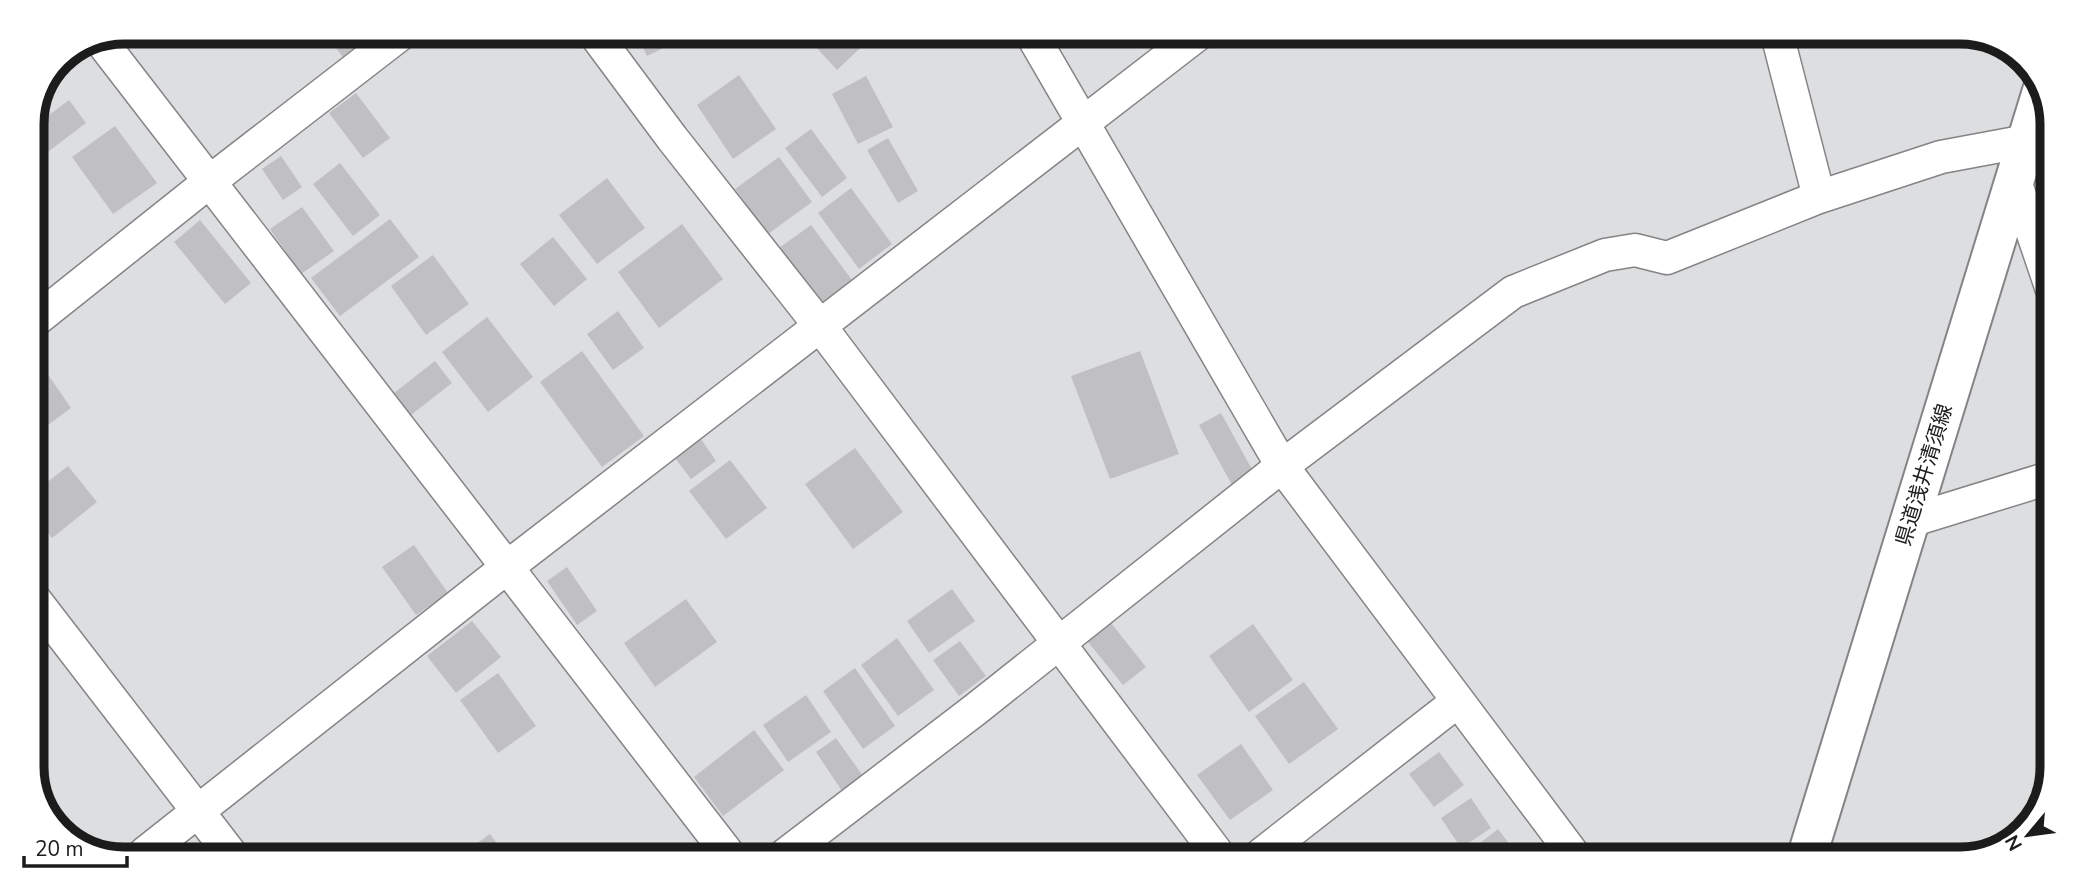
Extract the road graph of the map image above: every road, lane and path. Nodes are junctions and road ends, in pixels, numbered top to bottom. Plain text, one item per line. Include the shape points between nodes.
1 (388, 44) edge
2 (602, 44) edge
3 (1037, 44) edge
4 (1187, 44) edge
5 (1780, 44) edge
6 (105, 46) edge
7 (1082, 124) junction
8 (2040, 137) edge
9 (209, 181) junction
10 (2015, 181) junction
11 (1819, 197) junction
12 (2040, 255) edge
13 (44, 313) edge
14 (820, 326) junction
15 (1282, 466) junction
16 (2040, 481) edge
17 (1910, 520) junction
18 (506, 568) junction
19 (44, 612) edge
20 (1060, 642) junction
21 (1458, 701) junction
22 (198, 811) junction
23 (153, 847) edge
24 (225, 847) edge
25 (723, 847) edge
26 (795, 847) edge
27 (1213, 847) edge
28 (1271, 847) edge
29 (1568, 847) edge
30 (1810, 847) edge

1 - 9 street
2 - 14 street
3 - 7 street
4 - 7 street
5 - 11 street
6 - 9 street
7 - 14 street
7 - 15 street
8 - 10 main road, 県道浅井清須線
8 - 11 street via 1941,157
9 - 13 street
9 - 18 street
10 - 12 street
10 - 17 main road, 県道浅井清須線
11 - 15 street via 1667,258 1635,250 1605,255 1513,292
14 - 18 street
14 - 20 street
15 - 20 street
15 - 21 street
16 - 17 street
17 - 30 main road, 県道浅井清須線
18 - 22 street
18 - 25 street
19 - 22 street
20 - 26 street
20 - 27 street
21 - 28 street
21 - 29 street
22 - 23 street
22 - 24 street

